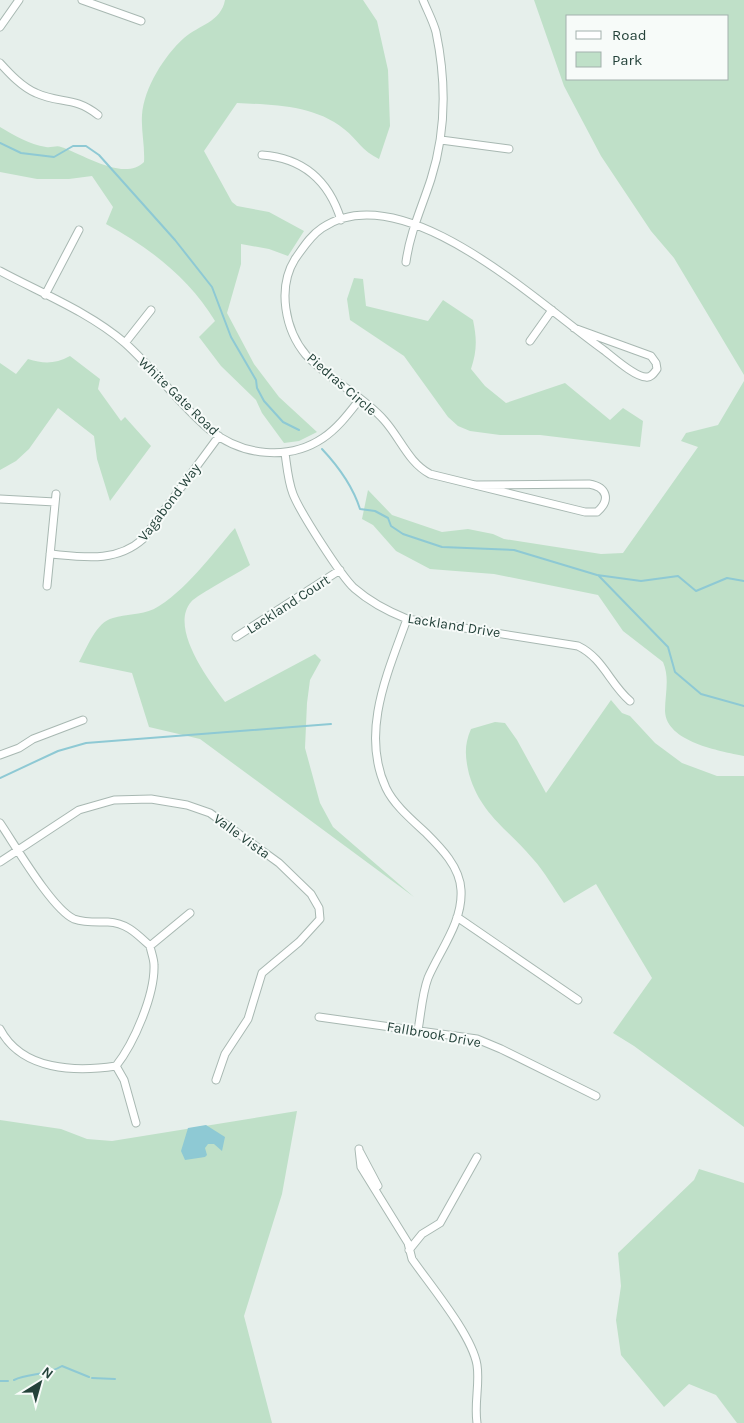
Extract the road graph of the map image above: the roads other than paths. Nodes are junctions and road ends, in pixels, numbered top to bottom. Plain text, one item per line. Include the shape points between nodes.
1 (19, 0) edge
2 (82, 0) edge
3 (423, 0) edge
4 (141, 21) dead end
5 (0, 27) edge
6 (0, 63) edge
7 (98, 115) dead end
8 (441, 140) junction
9 (509, 149) dead end
10 (262, 155) dead end
11 (341, 220) junction
12 (414, 224) junction
13 (80, 230) dead end
14 (406, 262) dead end
15 (0, 271) edge
16 (45, 295) junction
17 (151, 310) dead end
18 (552, 310) junction
19 (574, 328) junction
20 (530, 341) dead end
21 (125, 343) junction
22 (360, 399) junction
23 (219, 436) junction
24 (285, 453) junction
25 (476, 485) junction
26 (56, 494) dead end
27 (0, 499) edge
28 (55, 502) junction
29 (50, 554) junction
30 (340, 570) junction
31 (47, 586) dead end
32 (406, 619) junction
33 (236, 638) dead end
34 (630, 701) dead end
35 (83, 720) dead end
36 (0, 755) edge
37 (0, 822) edge
38 (18, 850) junction
39 (0, 862) edge
40 (190, 914) dead end
41 (457, 917) junction
42 (150, 946) junction
43 (578, 1000) dead end
44 (319, 1017) dead end
45 (418, 1030) junction
46 (1, 1034) edge
47 (116, 1066) junction
48 (216, 1080) dead end
49 (596, 1096) dead end
50 (136, 1124) dead end
51 (359, 1149) dead end
52 (477, 1157) dead end
53 (409, 1247) junction
54 (477, 1423) edge

1 - 5 street
2 - 4 street
3 - 8 street via 435,30 440,57
6 - 7 street via 14,78 36,93 85,105
8 - 9 street
8 - 12 street
10 - 11 street via 296,162 311,171 332,196
11 - 12 street, Piedras Circle via 364,216 389,217
11 - 22 street, Piedras Circle via 322,228 306,242 287,279 285,299 291,329 302,350
12 - 14 street
12 - 18 street, Piedras Circle via 481,259
13 - 16 street
15 - 16 street, White Gate Road
16 - 21 street, White Gate Road via 82,313
17 - 21 street
18 - 19 street, Piedras Circle
18 - 20 street
19 - 19 street, Piedras Circle via 642,377 651,376 657,369 651,356
21 - 23 street, White Gate Road
22 - 24 street, White Gate Road via 322,439
22 - 25 street, Piedras Circle via 384,420 416,465 430,474
23 - 24 street, White Gate Road via 250,450
23 - 29 street, Vagabond Way via 136,545 105,557
24 - 30 street, Lackland Drive via 294,496
25 - 25 street, Piedras Circle via 585,512 597,512 607,498 605,491 589,484
26 - 28 street
27 - 28 street
28 - 29 street
29 - 31 street
30 - 32 street, Lackland Drive via 369,600
30 - 33 street, Lackland Court
32 - 34 street, Lackland Drive via 578,646 598,660 621,694
32 - 41 street via 383,685 376,722 376,752 386,788 405,814 443,850 456,870 461,889
35 - 36 street
37 - 38 street
38 - 39 street, Valle Vista
38 - 42 street via 65,913 82,922 122,924
38 - 48 street, Valle Vista via 79,810 114,800 151,799 210,813 279,863 310,894 320,908 320,919 262,973 248,1019 225,1054
40 - 42 street
41 - 43 street
41 - 45 street via 427,980
42 - 47 street via 154,965 149,997 127,1052
44 - 45 street, Fallbrook Drive
45 - 49 street, Fallbrook Drive via 476,1039
46 - 47 street via 20,1052 52,1067 88,1070
47 - 50 street via 124,1080
51 - 53 street via 361,1166
52 - 53 street via 440,1223
53 - 54 street via 412,1259 474,1352 478,1372

